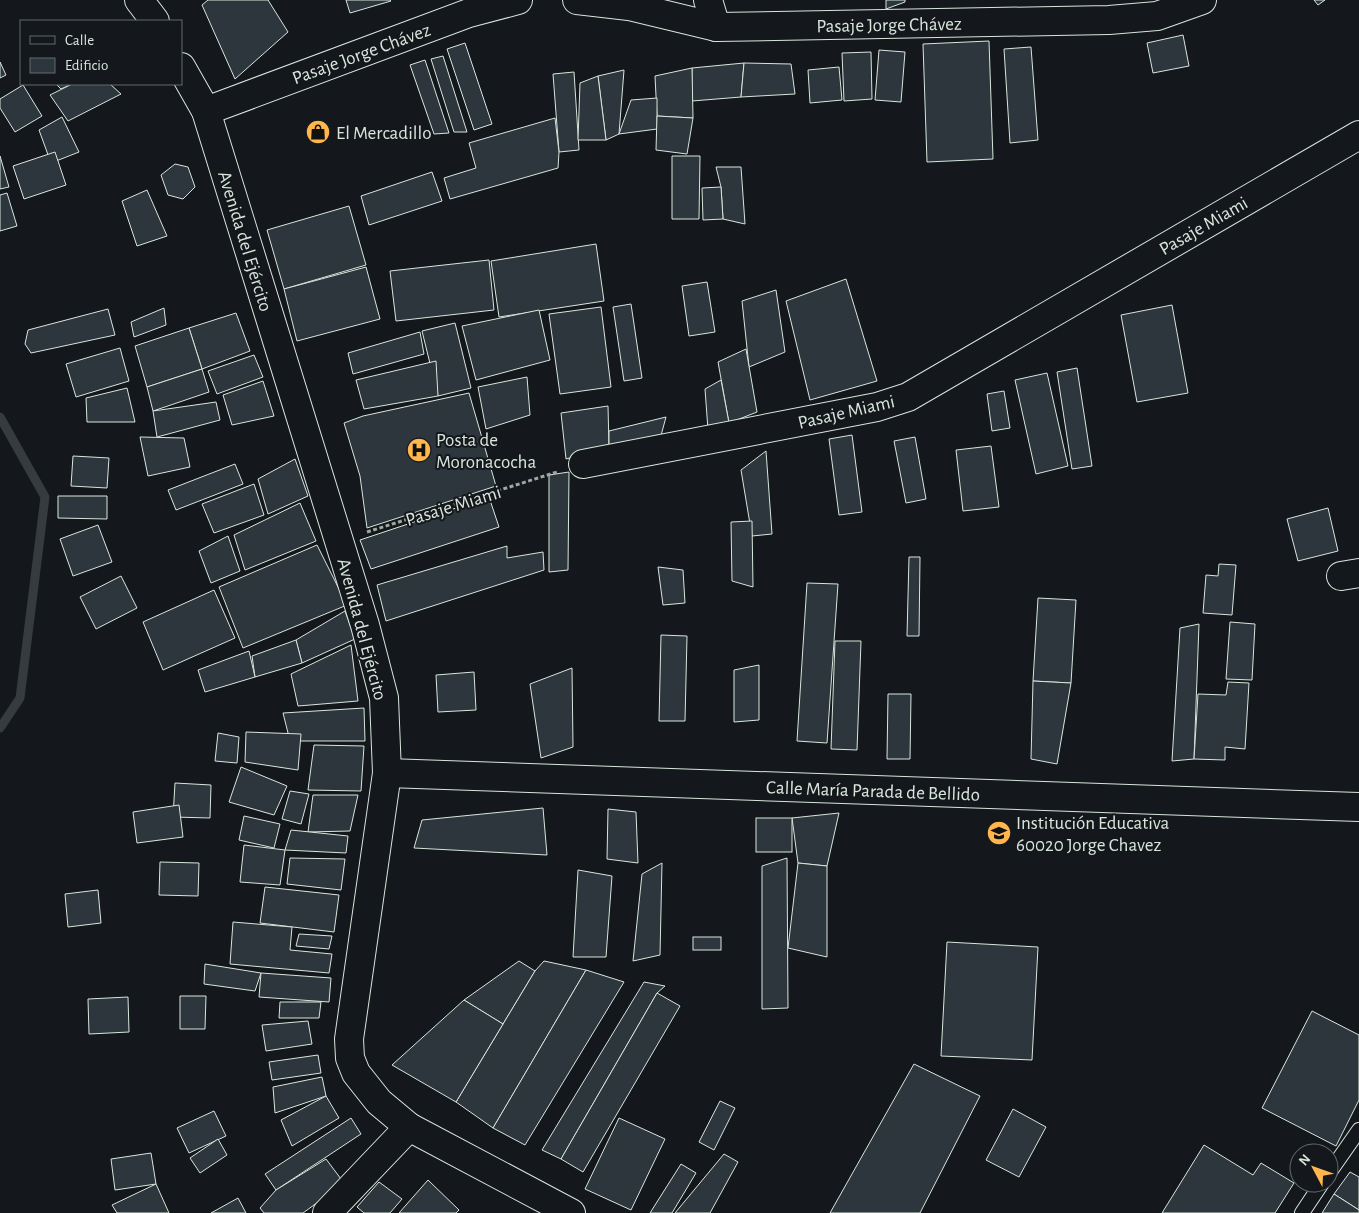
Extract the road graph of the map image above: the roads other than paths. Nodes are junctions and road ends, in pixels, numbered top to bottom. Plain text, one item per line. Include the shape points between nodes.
1 (139, 0) edge
2 (518, 0) edge
3 (577, 0) edge
4 (708, 0) edge
5 (1202, 0) edge
6 (154, 20) edge
7 (716, 27) junction
8 (182, 69) edge
9 (206, 111) junction
10 (1359, 135) edge
11 (583, 464) road end
12 (387, 773) junction
13 (1359, 806) edge
14 (408, 1127) junction
15 (1359, 1130) edge
16 (1339, 1159) edge
17 (1315, 1193) edge
18 (327, 1213) edge
19 (571, 1213) edge
20 (1302, 1213) edge

1 - 6 street
2 - 9 street, Pasaje Jorge Chávez via 469,13
3 - 7 street, Pasaje Jorge Chávez via 629,6
4 - 7 street
5 - 7 street, Pasaje Jorge Chávez via 1157,16 1110,20
8 - 9 street, Avenida del Ejército
9 - 12 street, Avenida del Ejército via 365,625 384,698
10 - 11 street, Pasaje Miami via 908,397 877,407
12 - 13 street, Calle María Parada de Bellido
12 - 14 street, Avenida del Ejército via 349,1038 350,1058 356,1074 379,1102
14 - 18 street
14 - 19 street, Avenida del Ejército
15 - 16 lane
17 - 20 lane

